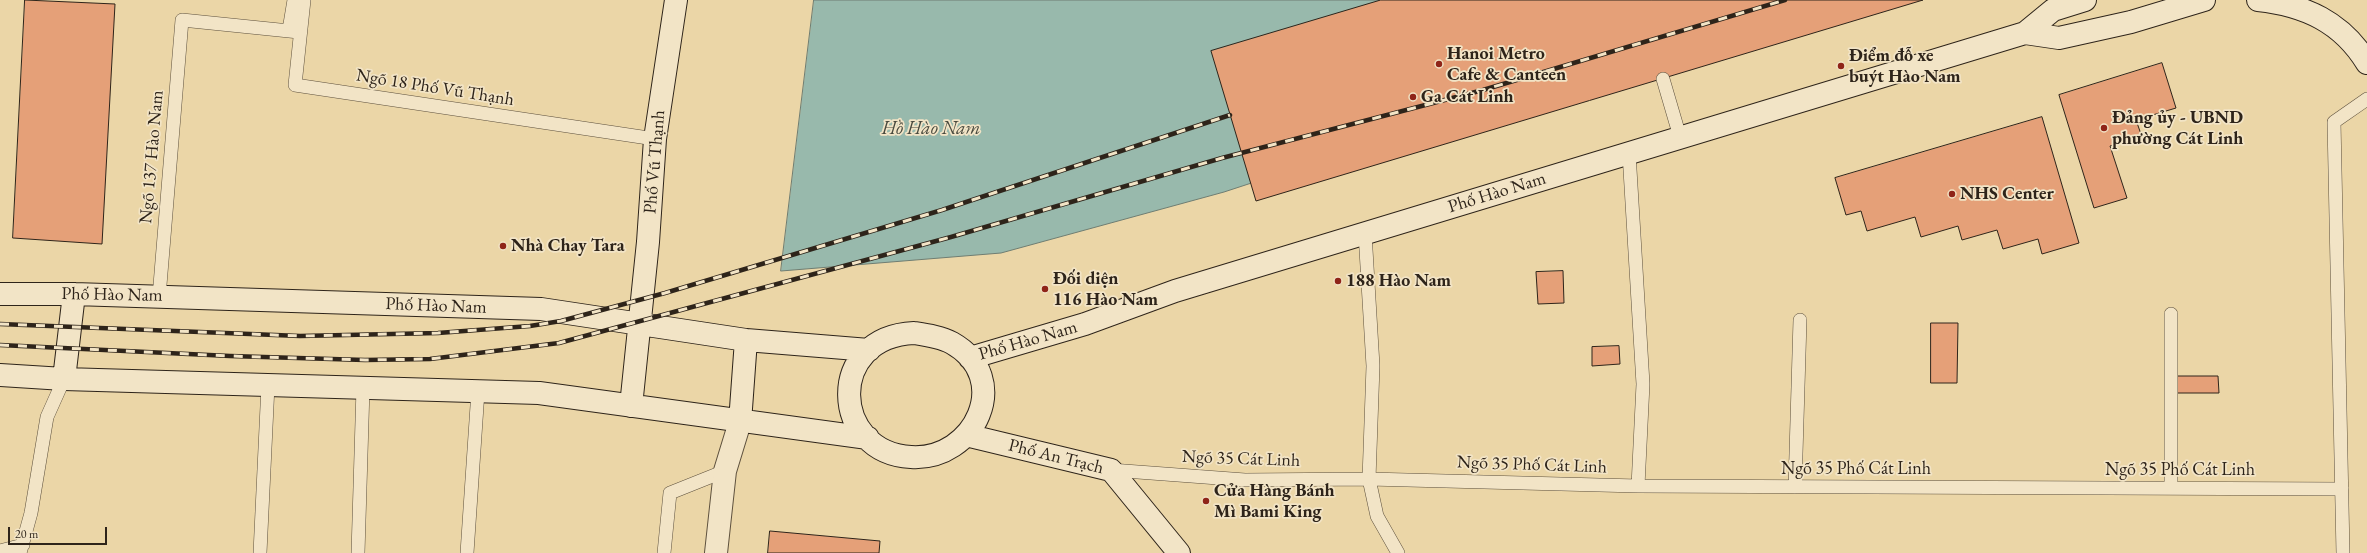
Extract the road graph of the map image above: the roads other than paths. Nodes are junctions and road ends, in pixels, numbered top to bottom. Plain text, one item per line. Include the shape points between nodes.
1 (294, 0) edge
2 (304, 0) edge
3 (676, 0) edge
4 (2085, 0) edge
5 (2204, 0) edge
6 (2258, 0) edge
7 (294, 31) junction
8 (2025, 33) junction
9 (2367, 63) edge
10 (1663, 79) dead end
11 (2367, 99) edge
12 (1680, 137) junction
13 (655, 140) junction
14 (1629, 153) junction
15 (1365, 233) junction
16 (0, 294) edge
17 (74, 294) junction
18 (159, 297) junction
19 (2171, 314) dead end
20 (1800, 320) dead end
21 (640, 325) junction
22 (746, 340) junction
23 (869, 350) junction
24 (970, 358) junction
25 (0, 375) edge
26 (64, 379) junction
27 (268, 385) junction
28 (363, 388) junction
29 (478, 391) junction
30 (631, 406) junction
31 (740, 422) junction
32 (966, 435) junction
33 (868, 438) junction
34 (1111, 470) junction
35 (725, 472) junction
36 (1369, 479) junction
37 (1638, 486) junction
38 (1795, 487) junction
39 (2171, 488) junction
40 (2342, 489) junction
41 (22, 549) edge
42 (0, 551) edge
43 (260, 553) edge
44 (358, 553) edge
45 (467, 553) edge
46 (664, 553) edge
47 (716, 553) edge
48 (1179, 553) edge
49 (1398, 553) edge
50 (2343, 553) edge

1 - 7 lane
2 - 7 lane, Ngõ 18 Phố Vũ Thạnh
3 - 13 main road, Phố Vũ Thạnh
4 - 8 main road, Phố Hào Nam via 2053,10
5 - 8 main road, Phố Hào Nam via 2131,22 2059,38
6 - 9 main road via 2280,2 2325,20 2344,33
7 - 13 lane, Ngõ 18 Phố Vũ Thạnh via 294,85
7 - 18 lane, Ngõ 137 Hào Nam via 182,20
8 - 12 main road, Phố Hào Nam
10 - 12 lane
11 - 40 lane via 2334,122
12 - 14 main road, Phố Hào Nam
13 - 21 main road, Phố Vũ Thạnh
14 - 15 main road, Phố Hào Nam
14 - 37 lane via 1643,384
15 - 24 main road, Phố Hào Nam via 1175,291 1085,324
15 - 36 lane via 1373,366
16 - 17 main road, Phố Hào Nam
17 - 18 main road, Phố Hào Nam
17 - 26 main road
18 - 21 main road, Phố Hào Nam via 541,309
19 - 39 lane
20 - 38 lane
21 - 22 main road, Phố Hào Nam
21 - 30 main road, Phố Vũ Thạnh
22 - 23 main road, Phố Hào Nam
22 - 31 main road
23 - 24 main road, Phố Hào Nam via 887,338 914,333 951,342
23 - 33 main road, Phố Hào Nam via 852,371 848,387 850,406 858,426
24 - 32 main road, Phố Hào Nam via 979,372 984,396 981,413
25 - 26 main road, Phố Hào Nam
26 - 27 main road, Phố Hào Nam
26 - 41 lane via 47,417 31,513
27 - 28 main road, Phố Hào Nam
27 - 43 lane
28 - 29 main road, Phố Hào Nam
28 - 44 lane
29 - 30 main road, Phố Hào Nam via 539,393
29 - 45 lane
30 - 31 main road, Phố Hào Nam
31 - 33 main road, Phố Hào Nam
31 - 35 main road
32 - 33 main road, Phố Hào Nam via 953,446 931,456 911,457 893,454
32 - 34 main road, Phố An Trạch
34 - 36 lane, Ngõ 35 Cát Linh via 1245,480
34 - 48 main road, Phố An Trạch
35 - 46 lane via 670,493
35 - 47 main road
36 - 37 lane, Ngõ 35 Phố Cát Linh
36 - 49 lane via 1377,516
37 - 38 lane, Ngõ 35 Phố Cát Linh
38 - 39 lane, Ngõ 35 Phố Cát Linh
39 - 40 lane, Ngõ 35 Phố Cát Linh
40 - 50 lane
41 - 42 lane

